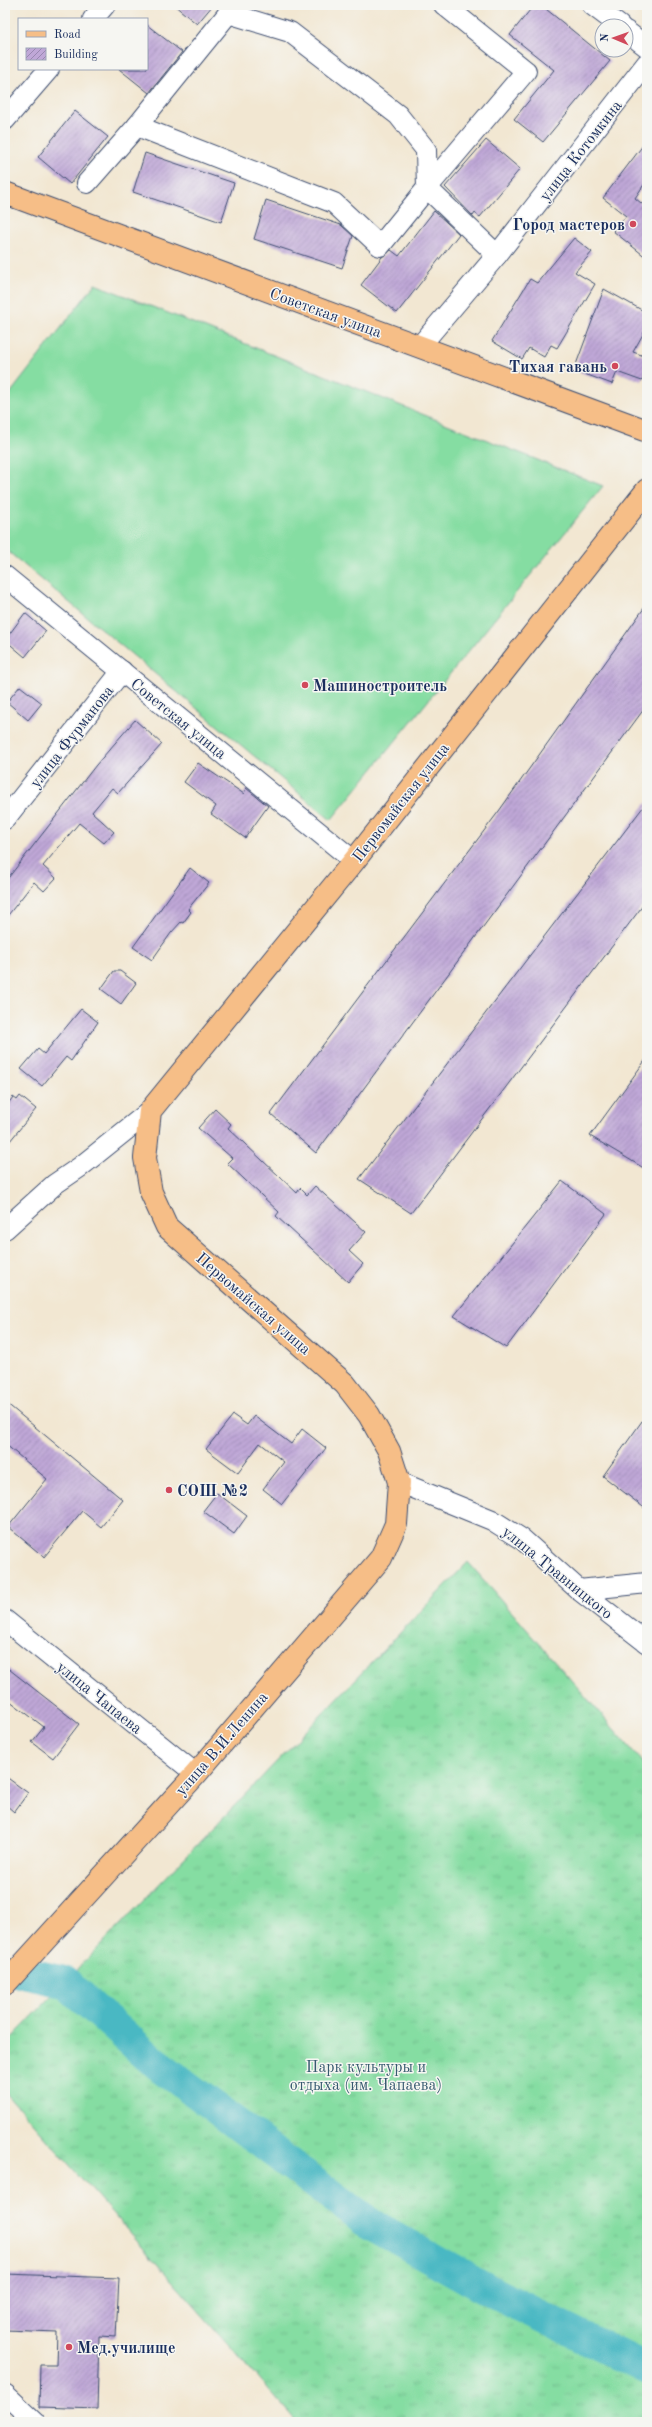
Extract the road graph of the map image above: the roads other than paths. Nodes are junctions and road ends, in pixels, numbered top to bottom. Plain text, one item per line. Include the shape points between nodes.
1 (105, 5) edge
2 (444, 5) edge
3 (592, 5) edge
4 (231, 9) edge
5 (94, 18) edge
6 (609, 18) edge
7 (634, 37) edge
8 (647, 47) edge
9 (647, 63) edge
10 (48, 70) edge
11 (5, 120) edge
12 (137, 126) junction
13 (87, 183) dead end
14 (427, 188) junction
15 (5, 193) edge
16 (497, 255) junction
17 (420, 346) junction
18 (647, 431) edge
19 (647, 490) edge
20 (5, 576) edge
21 (122, 671) junction
22 (5, 819) edge
23 (354, 861) junction
24 (150, 1111) junction
25 (5, 1229) edge
26 (399, 1482) junction
27 (647, 1583) edge
28 (579, 1590) junction
29 (5, 1620) edge
30 (647, 1643) edge
31 (196, 1774) junction
32 (5, 1984) edge
33 (5, 2394) edge
34 (35, 2422) edge

1 - 5 street
2 - 14 street via 526,71
3 - 6 street
4 - 12 street
4 - 14 street via 290,32 398,115 426,150
7 - 8 street
9 - 16 street, улица Котомкина
10 - 11 street
12 - 13 street
12 - 14 street via 334,204 380,246
14 - 16 street
15 - 17 main road, Советская улица
16 - 17 street, улица Котомкина
17 - 18 main road, Советская улица
19 - 23 main road, Первомайская улица
20 - 21 street, Советская улица
21 - 22 street, улица Фурманова
21 - 23 street, Советская улица
23 - 24 main road, Первомайская улица
24 - 25 street, Первомайская улица via 55,1184
24 - 26 main road, Первомайская улица via 145,1158 151,1192 167,1226 345,1384 369,1415 386,1445
26 - 28 street, улица Травницкого via 492,1520 522,1539
26 - 31 main road, улица В.И.Ленина via 396,1524 381,1558
27 - 28 street
28 - 30 street, улица Травницкого
29 - 31 street, улица Чапаева
31 - 32 main road, улица В.И.Ленина
33 - 34 street

